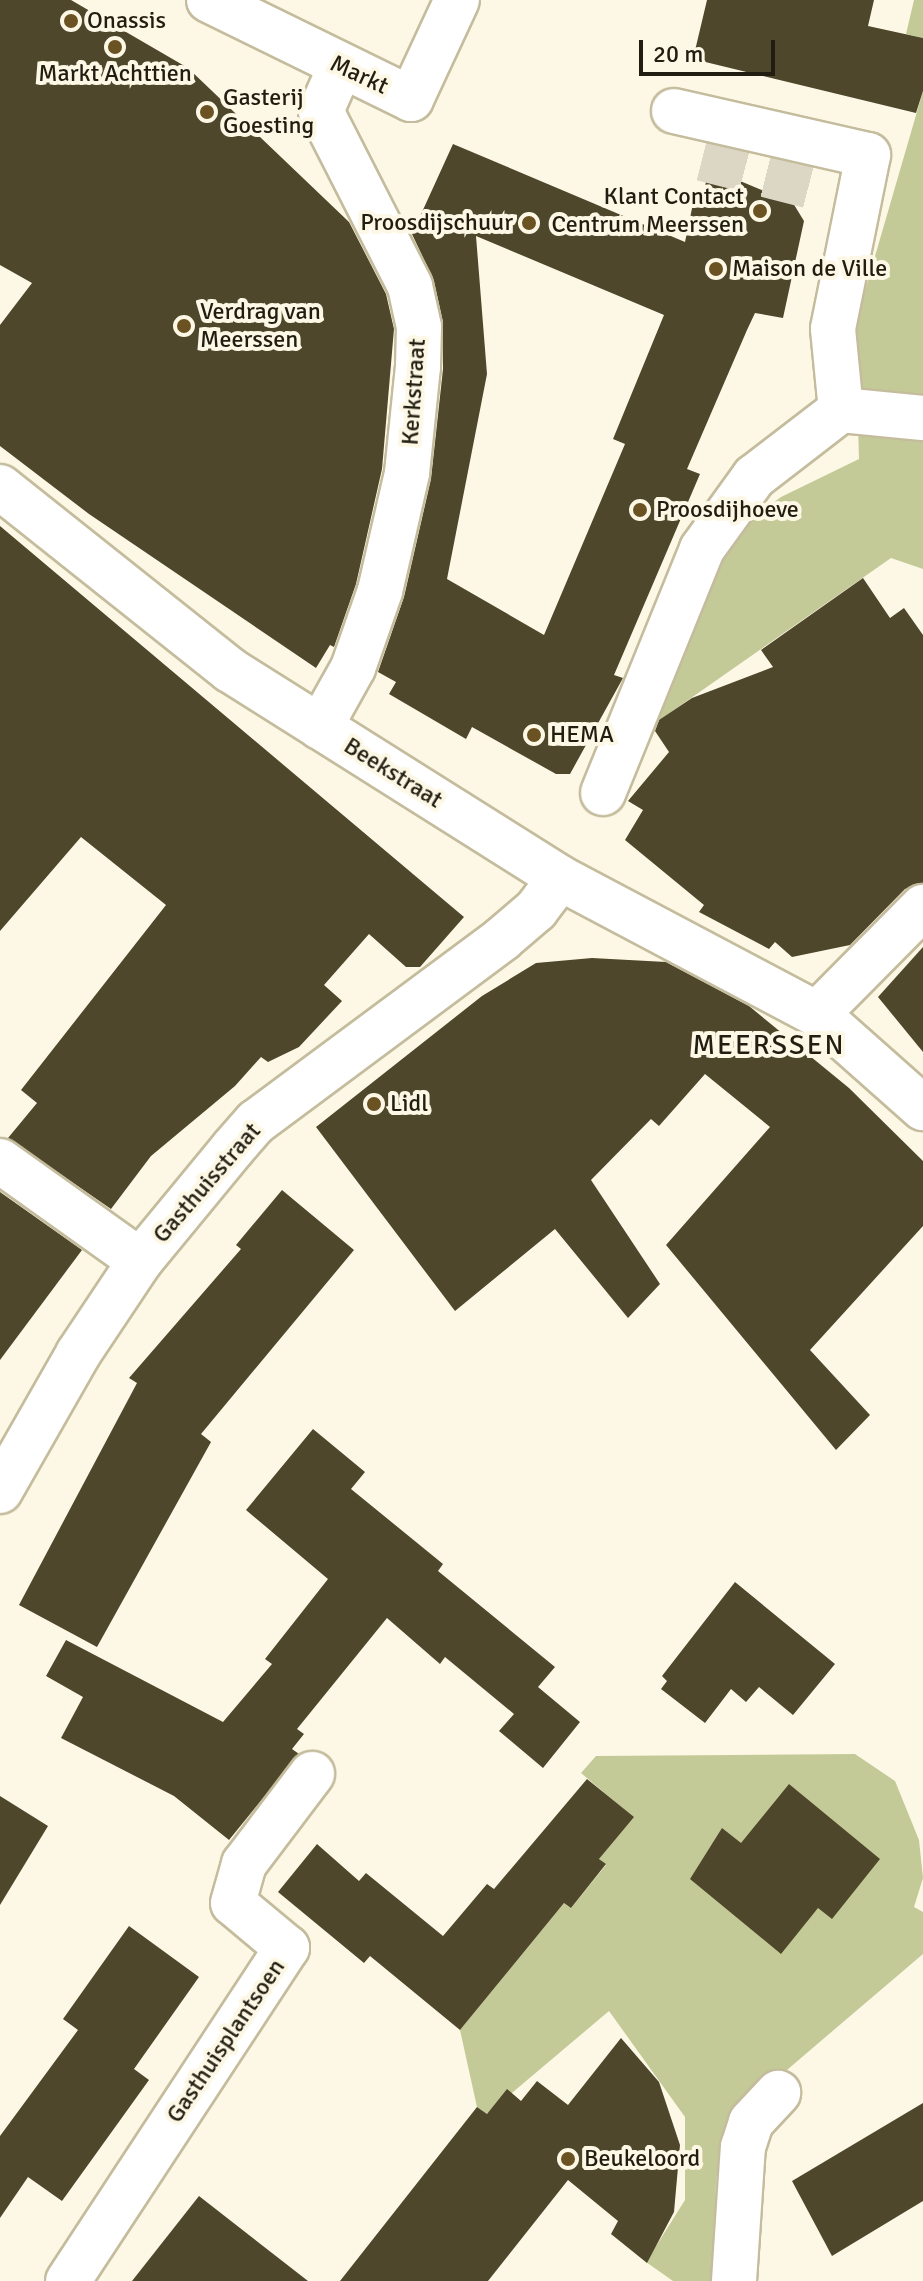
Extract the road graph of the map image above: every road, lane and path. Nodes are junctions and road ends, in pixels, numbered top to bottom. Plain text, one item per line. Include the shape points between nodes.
1 (209, 0) edge
2 (457, 0) edge
3 (340, 68) junction
4 (674, 111) dead end
5 (841, 410) junction
6 (923, 418) edge
7 (0, 487) edge
8 (320, 727) junction
9 (603, 793) dead end
10 (560, 878) junction
11 (923, 907) edge
12 (817, 1014) junction
13 (923, 1108) edge
14 (0, 1161) edge
15 (140, 1261) junction
16 (0, 1491) edge
17 (312, 1774) dead end
18 (778, 2093) dead end
19 (68, 2281) edge
20 (734, 2281) edge

1 - 3 street, Markt
2 - 3 street, Markt via 411,99
3 - 8 street, Kerkstraat via 321,111 421,284 407,473 366,632
4 - 5 street via 868,155 833,329
5 - 6 street
5 - 9 street via 754,477 719,520
7 - 8 street, Beekstraat via 194,644
8 - 10 street, Beekstraat
10 - 12 street, Beekstraat
10 - 15 street, Gasthuisstraat via 536,910 502,939 256,1122
11 - 12 street
12 - 13 street, Beekstraat
14 - 15 street
15 - 16 street, Gasthuisstraat via 78,1354
17 - 19 street, Gasthuisplantsoen via 244,1864 233,1903 287,1948
18 - 20 street via 751,2122 743,2147

